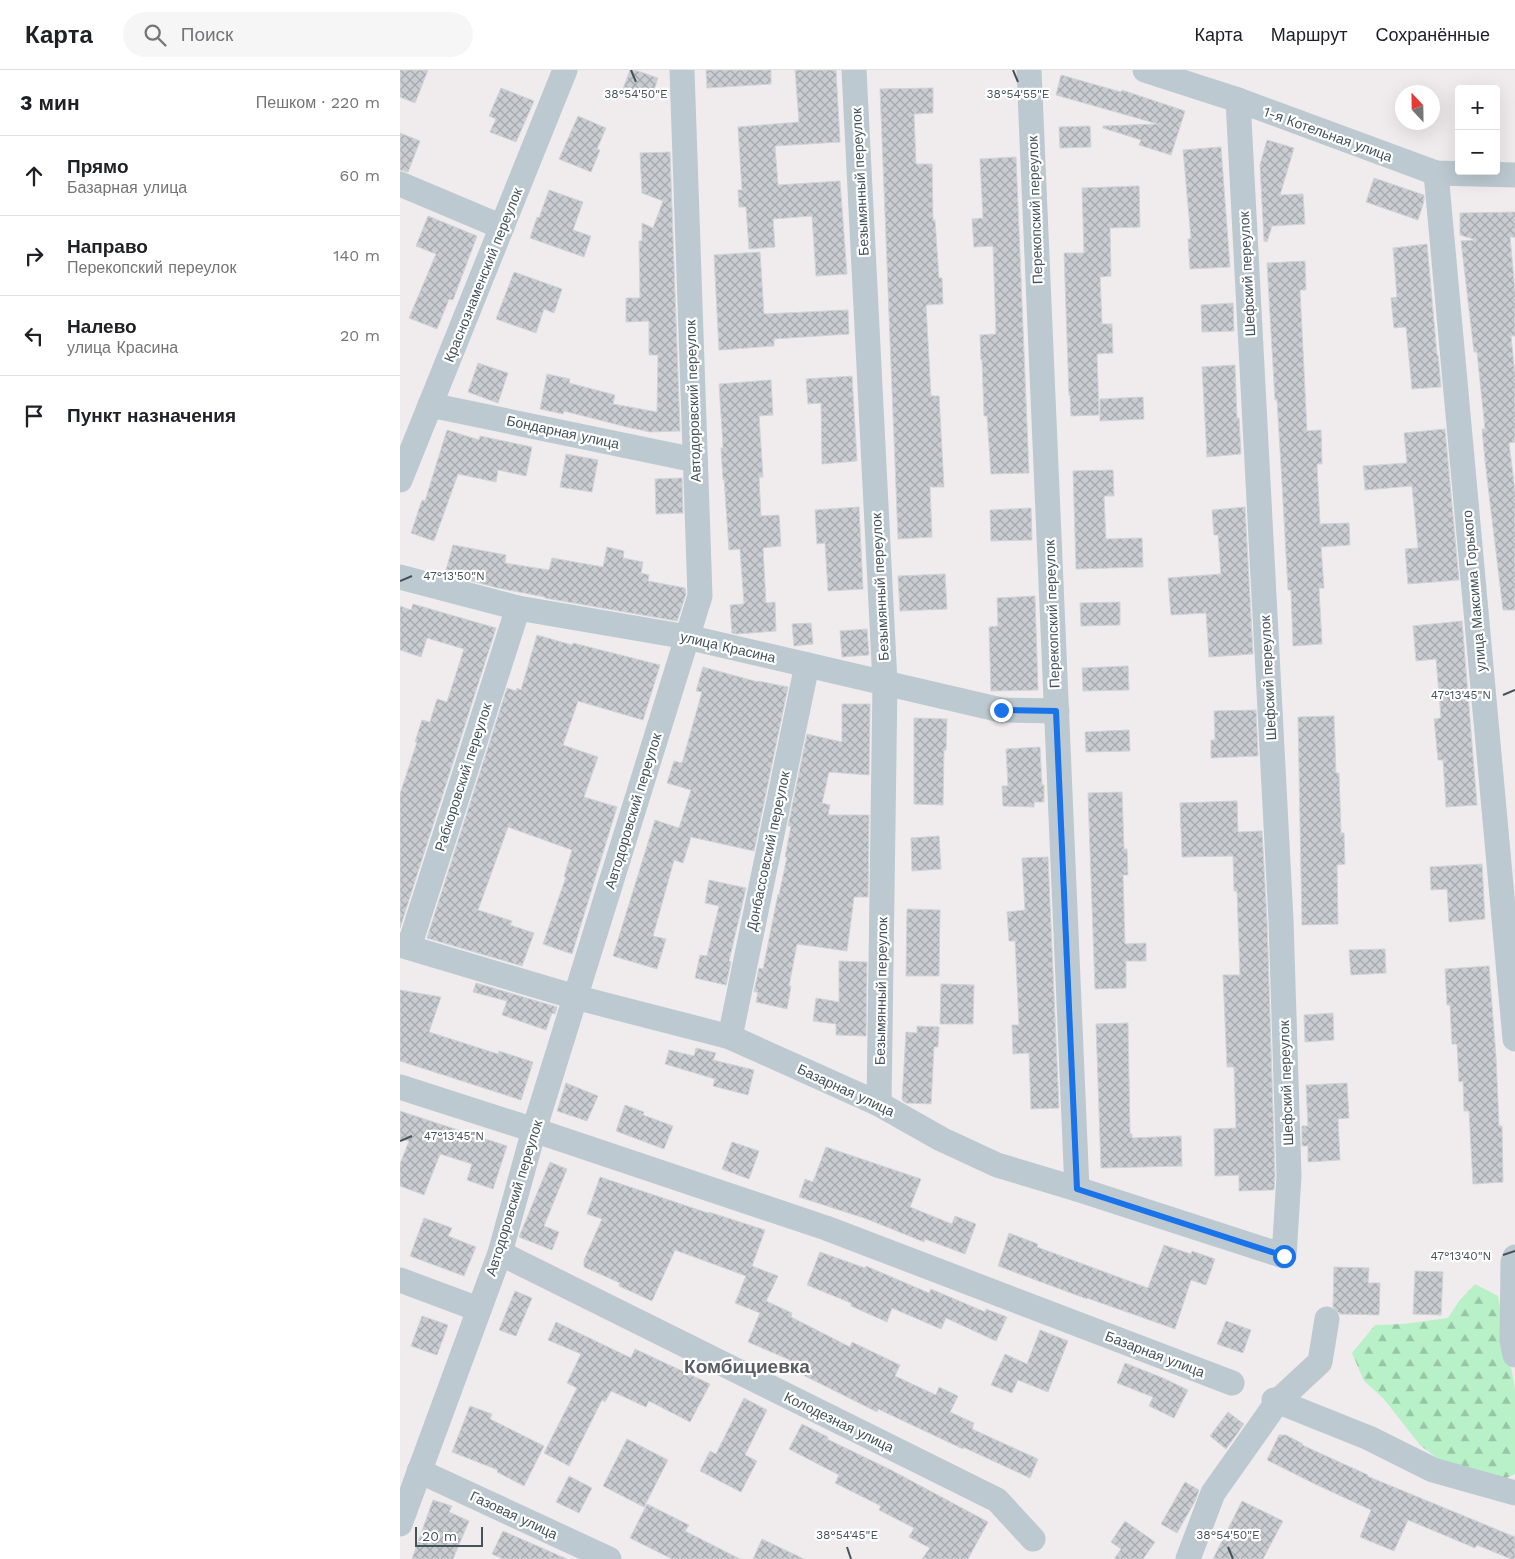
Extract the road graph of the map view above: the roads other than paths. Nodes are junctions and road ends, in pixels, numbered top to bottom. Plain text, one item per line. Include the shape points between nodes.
1 (565, 70) edge
2 (682, 70) edge
3 (854, 70) edge
4 (1029, 70) edge
5 (1145, 70) edge
6 (1187, 76) edge
7 (1238, 100) junction
8 (1436, 173) junction
9 (1515, 175) edge
10 (400, 184) edge
11 (502, 227) junction
12 (430, 405) junction
13 (695, 460) junction
14 (400, 480) edge
15 (400, 577) edge
16 (518, 608) junction
17 (687, 637) junction
18 (807, 665) junction
19 (885, 683) junction
20 (1056, 711) junction
21 (405, 946) edge
22 (575, 997) junction
23 (730, 1037) junction
24 (1515, 1039) edge
25 (400, 1087) edge
26 (879, 1104) junction
27 (534, 1130) junction
28 (1077, 1189) junction
29 (500, 1253) junction
30 (1284, 1256) joint
31 (1515, 1257) edge
32 (400, 1280) edge
33 (478, 1309) junction
34 (1326, 1319) dead end
35 (1515, 1354) edge
36 (1232, 1383) dead end
37 (1276, 1400) junction
38 (419, 1471) junction
39 (1515, 1493) edge
40 (400, 1524) edge
41 (1033, 1539) dead end
42 (608, 1559) edge
43 (1188, 1559) edge

1 - 11 street, Краснознаменский переулок
2 - 13 street, Автодоровский переулок
3 - 19 street, Безымянный переулок
4 - 20 street, Перекопский переулок
5 - 6 street, 1-я Котельная улица
6 - 7 street, 1-я Котельная улица
7 - 8 street, 1-я Котельная улица
7 - 30 street, Шефский переулок via 1281,920 1289,1176
8 - 9 street, 1-я Котельная улица
8 - 24 street, улица Максима Горького
10 - 11 street
11 - 12 street, Краснознаменский переулок
12 - 13 street, Бондарная улица
12 - 14 street, Краснознаменский переулок
13 - 17 street, Автодоровский переулок via 700,596
15 - 16 street, улица Красина
16 - 17 street, улица Красина
16 - 21 street, Рабкоровский переулок
17 - 18 street, улица Красина
17 - 22 street, Автодоровский переулок
18 - 19 street, улица Красина
18 - 23 street, Донбассовский переулок
19 - 20 street, улица Красина via 1001,710
19 - 26 street, Безымянный переулок
20 - 28 street, Перекопский переулок
21 - 22 street, Базарная улица
22 - 23 street, Базарная улица
22 - 27 street, Автодоровский переулок
23 - 26 street, Базарная улица
25 - 27 street, Базарная улица
26 - 28 street, Базарная улица via 997,1166
27 - 29 street, Автодоровский переулок
27 - 36 street, Базарная улица via 826,1228
28 - 30 street, Базарная улица
29 - 33 street, Автодоровский переулок
29 - 41 street, Колодезная улица via 997,1500
31 - 35 street via 1512,1341
32 - 33 street
33 - 38 street, Автодоровский переулок
34 - 37 street via 1320,1362
37 - 39 street via 1369,1438 1433,1470
37 - 43 street via 1214,1493
38 - 40 street, Автодоровский переулок
38 - 42 street, Газовая улица

